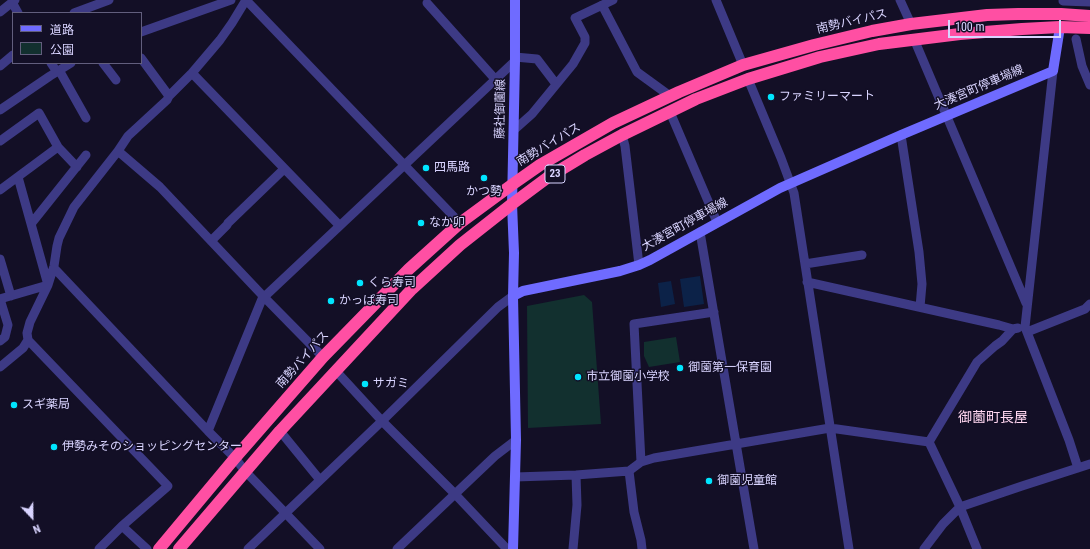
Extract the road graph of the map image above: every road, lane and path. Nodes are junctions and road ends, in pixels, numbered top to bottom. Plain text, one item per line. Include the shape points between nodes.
1 (109, 0) edge
2 (232, 0) edge
3 (246, 0) edge
4 (515, 0) edge
5 (613, 0) edge
6 (716, 0) edge
7 (900, 0) edge
8 (1063, 0) edge
9 (13, 1) edge
10 (1090, 2) edge
11 (427, 4) dead end
12 (602, 5) junction
13 (0, 12) edge
14 (18, 12) edge
15 (77, 12) edge
16 (1061, 14) junction
17 (1090, 16) edge
18 (911, 24) junction
19 (1060, 27) junction
20 (1090, 28) edge
21 (142, 32) edge
22 (914, 39) junction
23 (1076, 39) dead end
24 (12, 56) edge
25 (142, 59) edge
26 (515, 59) junction
27 (52, 64) edge
28 (69, 64) edge
29 (104, 64) edge
30 (743, 65) junction
31 (0, 66) edge
32 (58, 71) junction
33 (1053, 71) junction
34 (192, 73) junction
35 (495, 79) junction
36 (748, 79) junction
37 (116, 80) dead end
38 (556, 84) junction
39 (1090, 85) edge
40 (169, 96) junction
41 (670, 96) junction
42 (0, 110) edge
43 (670, 112) junction
44 (947, 116) junction
45 (86, 118) dead end
46 (514, 130) junction
47 (622, 135) junction
48 (902, 135) junction
49 (0, 141) edge
50 (58, 147) junction
51 (118, 151) junction
52 (86, 155) dead end
53 (404, 166) junction
54 (77, 167) junction
55 (284, 169) junction
56 (18, 177) junction
57 (791, 183) junction
58 (513, 184) junction
59 (0, 190) edge
60 (512, 204) junction
61 (718, 222) junction
62 (460, 223) junction
63 (31, 224) junction
64 (339, 226) junction
65 (700, 232) junction
66 (211, 241) junction
67 (862, 255) dead end
68 (0, 259) edge
69 (805, 264) junction
70 (639, 265) junction
71 (54, 268) junction
72 (807, 282) junction
73 (48, 285) junction
74 (10, 296) junction
75 (513, 296) junction
76 (264, 297) junction
77 (1090, 304) edge
78 (1027, 305) junction
79 (920, 307) junction
80 (714, 312) junction
81 (1026, 329) junction
82 (1013, 330) junction
83 (28, 340) junction
84 (0, 341) edge
85 (323, 357) junction
86 (0, 367) edge
87 (336, 371) junction
88 (382, 421) junction
89 (830, 428) junction
90 (208, 431) junction
91 (280, 431) junction
92 (516, 440) junction
93 (929, 442) junction
94 (736, 444) junction
95 (235, 458) junction
96 (641, 462) junction
97 (1090, 464) edge
98 (1078, 468) junction
99 (245, 471) junction
100 (629, 471) junction
101 (576, 474) junction
102 (515, 477) junction
103 (320, 480) junction
104 (454, 494) junction
105 (960, 507) junction
106 (286, 513) junction
107 (122, 526) junction
108 (99, 549) edge
109 (147, 549) edge
110 (159, 549) edge
111 (179, 549) edge
112 (248, 549) edge
113 (320, 549) edge
114 (396, 549) edge
115 (507, 549) edge
116 (513, 549) edge
117 (572, 549) edge
118 (642, 549) edge
119 (754, 549) edge
120 (849, 549) edge
121 (924, 549) edge
122 (977, 549) edge

1 - 15 street
2 - 21 street
3 - 34 street via 220,40
3 - 53 street
4 - 26 main road, 藤社御薗線
5 - 12 street
6 - 30 street
7 - 18 street
8 - 10 street
8 - 16 street
9 - 13 street
9 - 14 street
11 - 35 street
12 - 38 street via 575,18 585,37 585,43 573,64
12 - 41 street via 637,72
16 - 17 highway, 南勢バイパス / 23
16 - 18 highway, 南勢バイパス / 23 via 987,15
16 - 19 street
18 - 30 highway, 南勢バイパス / 23 via 857,34
19 - 20 highway, 23
19 - 22 highway, 23
19 - 33 main road
22 - 36 highway, 23 via 820,57
22 - 44 street
23 - 39 street via 1082,66
24 - 31 street
25 - 40 street
26 - 35 street
26 - 38 street via 536,59
26 - 46 main road, 藤社御薗線
27 - 32 street
28 - 32 street
29 - 37 street
30 - 41 highway, 南勢バイパス / 23
32 - 42 street
32 - 45 street
33 - 44 main road, 大湊宮町停車場線
33 - 78 street
34 - 40 street
34 - 55 street
35 - 53 street
36 - 43 highway, 23
36 - 57 street
38 - 46 street via 532,114
40 - 51 street via 158,110 128,136
41 - 58 highway, 南勢バイパス / 23 via 613,122
43 - 47 highway, 23
43 - 61 street
44 - 48 main road, 大湊宮町停車場線
44 - 78 street
46 - 58 main road, 藤社御薗線
47 - 60 highway, 23 via 548,178
47 - 70 street
48 - 57 main road, 大湊宮町停車場線
48 - 79 street via 919,252 922,284
49 - 50 street via 39,113
50 - 54 street
50 - 56 street
51 - 66 street via 160,187
51 - 71 street via 74,207 59,238
52 - 54 street
53 - 62 street
53 - 64 street
54 - 63 street
55 - 64 street
55 - 66 street
56 - 59 street
56 - 63 street
57 - 61 main road, 大湊宮町停車場線
57 - 69 street
58 - 60 main road, 藤社御薗線
58 - 62 highway, 南勢バイパス / 23
60 - 75 main road, 藤社御薗線
60 - 87 highway, 23 via 460,245 412,289
61 - 65 main road, 大湊宮町停車場線
62 - 85 highway, 南勢バイパス / 23 via 408,269
63 - 73 street
64 - 76 street
65 - 70 main road, 大湊宮町停車場線
65 - 80 street
66 - 76 street
67 - 69 street
68 - 74 street
69 - 72 street
70 - 75 main road, 大湊宮町停車場線 via 523,291
71 - 73 street
71 - 90 street
72 - 79 street
72 - 89 street
73 - 74 street
73 - 83 street via 30,322
74 - 84 street via 0,299 8,325 5,337
75 - 88 street via 498,307
75 - 92 main road
76 - 85 street
76 - 90 street
77 - 81 street via 1085,309
78 - 81 street
79 - 82 street via 1000,324
80 - 94 street
80 - 96 street via 634,324
81 - 82 street
81 - 98 street
82 - 93 street via 977,362
83 - 86 street via 23,348
83 - 107 street via 168,486
85 - 95 highway, 南勢バイパス / 23
87 - 88 street
87 - 91 highway, 23
88 - 103 street
88 - 104 street
89 - 93 street
89 - 94 street
89 - 120 street
90 - 95 street
91 - 99 highway, 23
91 - 103 street
92 - 102 main road
92 - 104 street
93 - 105 street
94 - 96 street
94 - 119 street
95 - 99 street
95 - 110 highway, 南勢バイパス / 23
96 - 100 street
97 - 98 street
98 - 105 street
99 - 106 street
99 - 111 highway, 23
100 - 101 street
100 - 118 street
101 - 102 street
101 - 117 street via 577,505
102 - 116 main road
103 - 106 street
104 - 114 street
104 - 115 street
105 - 121 street
105 - 122 street
106 - 112 street
106 - 113 street
107 - 108 street
107 - 109 street

